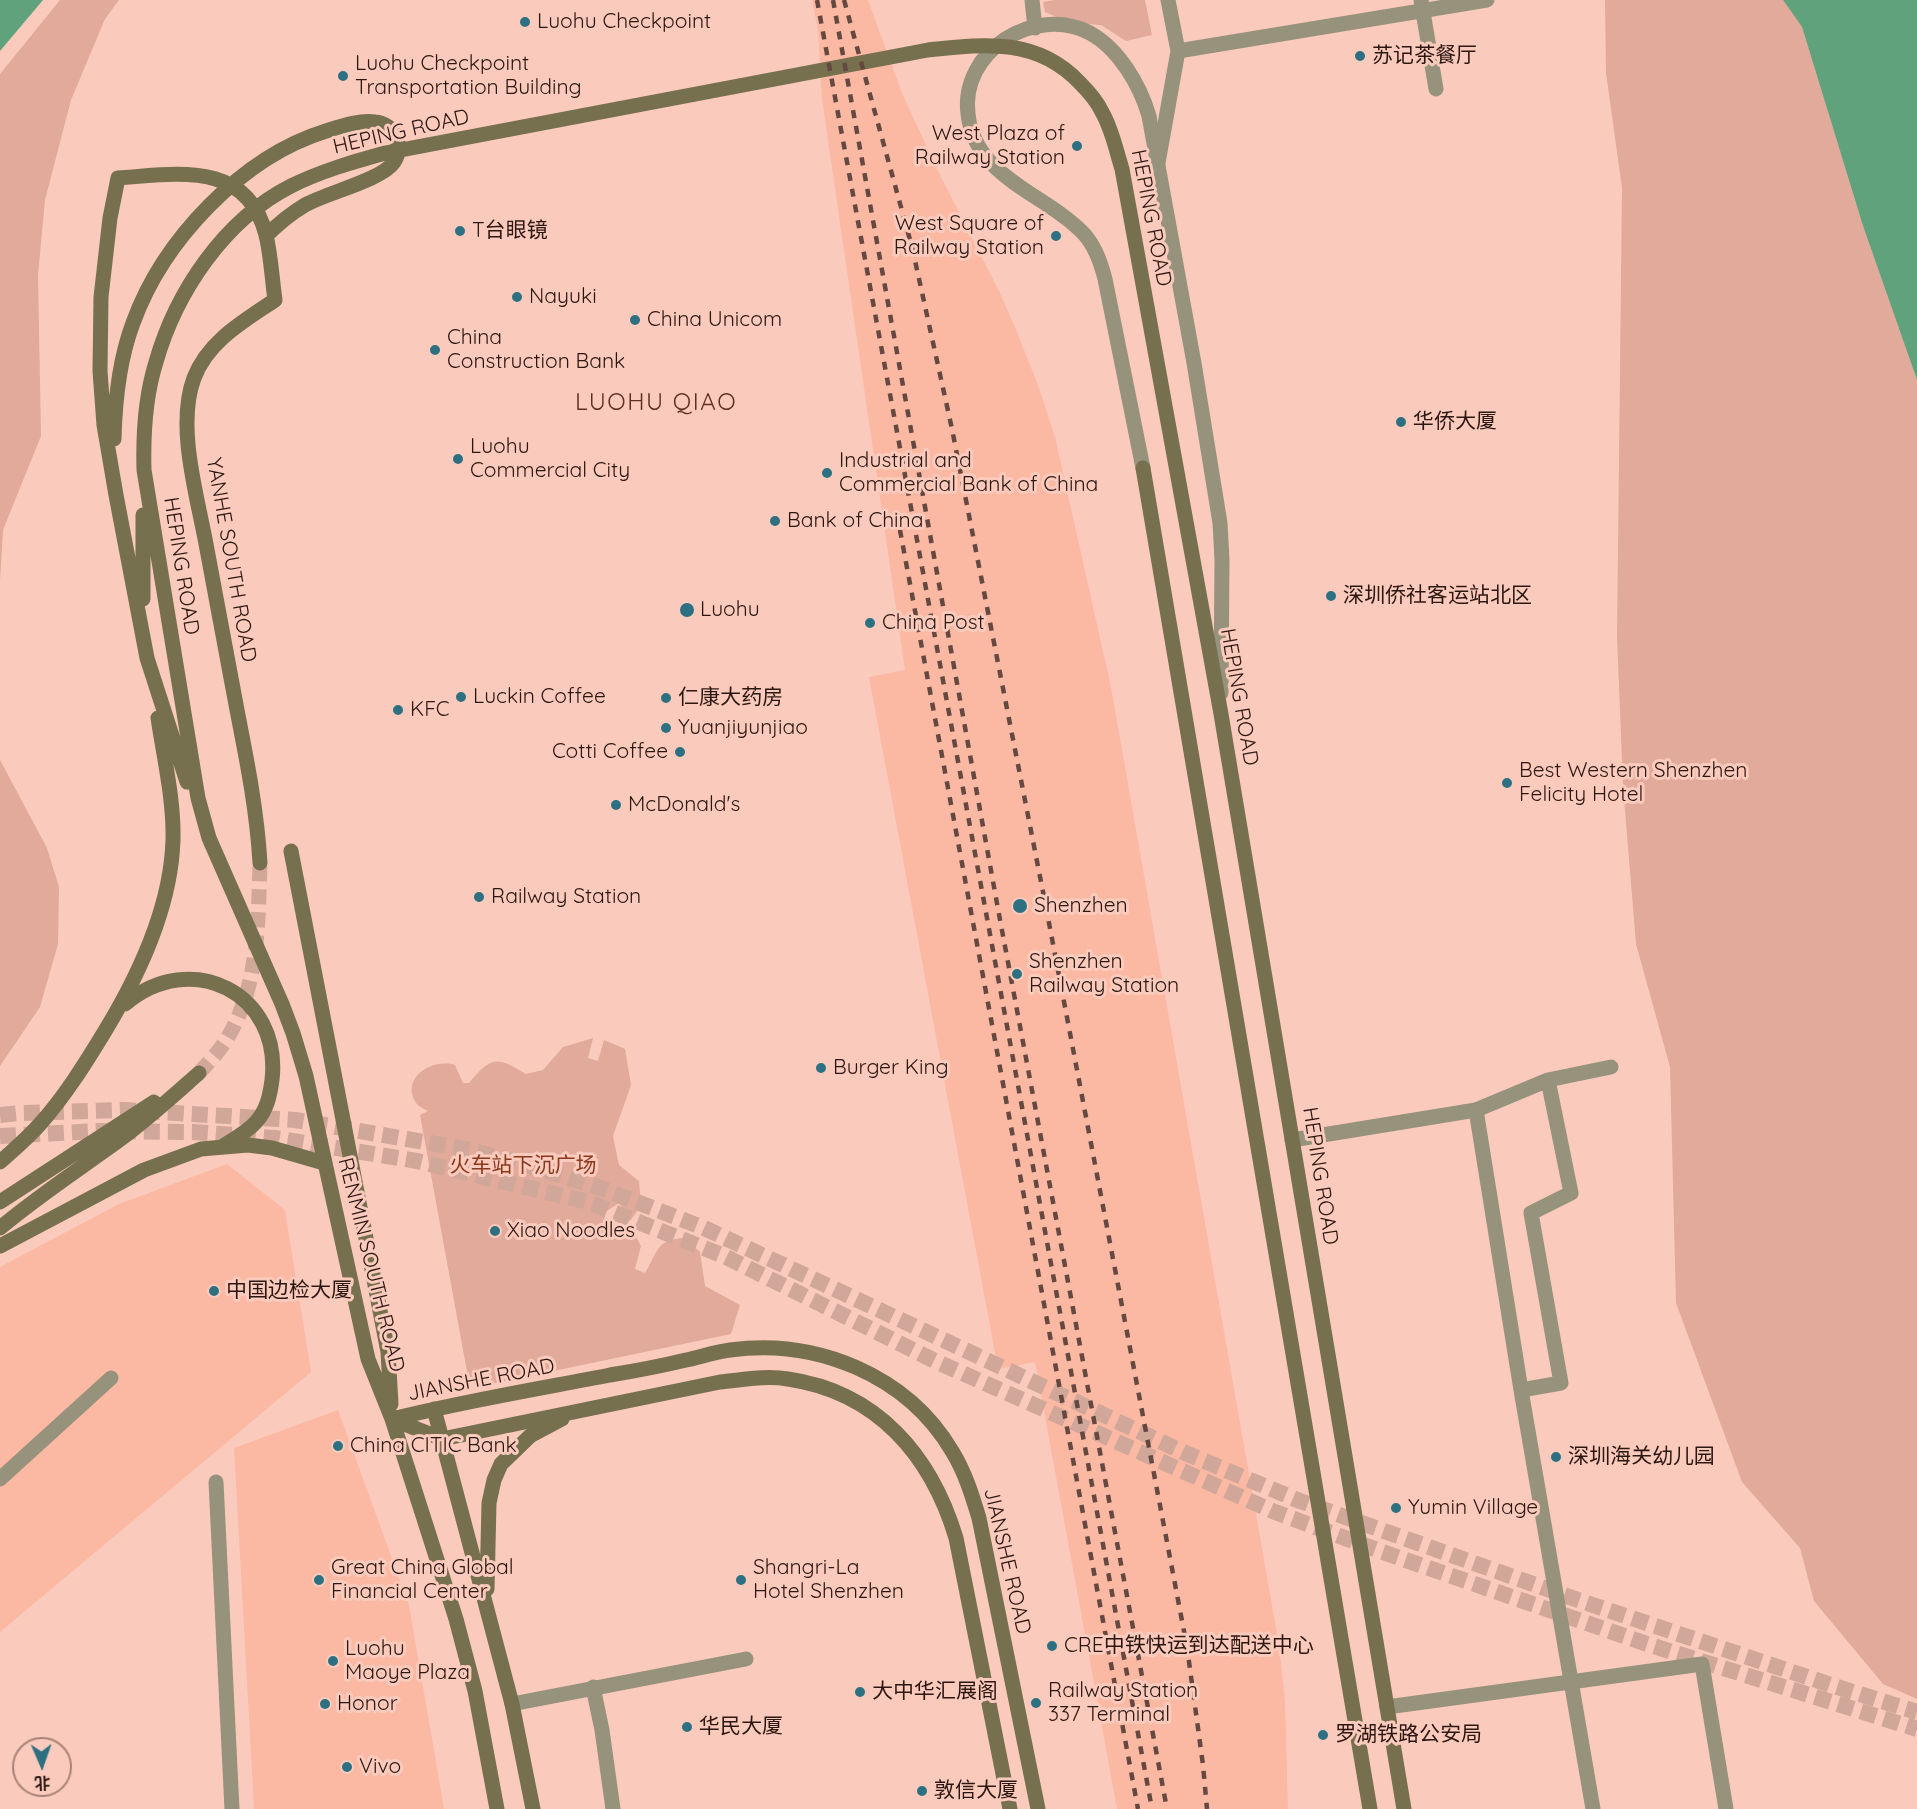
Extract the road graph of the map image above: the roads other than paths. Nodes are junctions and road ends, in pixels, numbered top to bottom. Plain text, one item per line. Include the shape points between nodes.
1 (1032, 0) edge
2 (1168, 0) edge
3 (1486, 0) edge
4 (1422, 6) edge
5 (1035, 28) junction
6 (1178, 51) junction
7 (1436, 89) dead end
8 (1158, 163) junction
9 (231, 185) junction
10 (266, 236) junction
11 (1143, 468) joint
12 (144, 470) junction
13 (116, 495) junction
14 (147, 658) junction
15 (1221, 714) junction
16 (209, 838) junction
17 (291, 851) dead end
18 (260, 863) tunnel mouth
19 (119, 1009) junction
20 (1611, 1067) dead end
21 (306, 1076) joint
22 (1548, 1080) junction
23 (1476, 1110) junction
24 (1292, 1140) junction
25 (223, 1146) junction
26 (0, 1162) edge
27 (324, 1163) junction
28 (0, 1202) edge
29 (0, 1228) edge
30 (0, 1246) edge
31 (111, 1378) dead end
32 (1521, 1390) junction
33 (434, 1409) junction
34 (581, 1409) junction
35 (392, 1419) junction
36 (442, 1439) junction
37 (0, 1479) edge
38 (216, 1482) dead end
39 (487, 1607) junction
40 (746, 1659) dead end
41 (1571, 1682) junction
42 (593, 1687) junction
43 (512, 1704) junction
44 (1387, 1707) junction
45 (232, 1809) edge
46 (497, 1809) edge
47 (533, 1809) edge
48 (613, 1809) edge
49 (1010, 1809) edge
50 (1038, 1809) edge
51 (1370, 1809) edge
52 (1404, 1809) edge
53 (1593, 1809) edge
54 (1726, 1809) edge

1 - 5 street
2 - 6 street, HEPING ROAD
3 - 4 street
4 - 6 street
4 - 7 street
5 - 8 street via 1054,25 1091,33 1129,71 1149,116
5 - 11 street via 1006,38 981,61 968,92 969,123 988,162 1078,228 1094,249 1105,279
6 - 8 street, HEPING ROAD
8 - 15 street via 1220,524
9 - 10 main road via 247,199
9 - 10 main road via 278,150 309,136 371,121 391,128 399,145 394,163 385,171 306,205
9 - 13 main road via 201,214 167,259 133,322 118,376 113,453
9 - 13 main road via 191,174 118,178 101,297 100,350 104,425
10 - 18 main road, YANHE SOUTH ROAD via 275,300 238,325 206,355 189,394 188,414 193,471 252,790
11 - 51 main road
12 - 14 main road via 143,600
12 - 15 main road, HEPING ROAD via 146,411 156,362 181,302 232,230 259,206 320,172 385,153 917,53 961,47 1034,51 1073,75 1089,93 1102,111 1122,169
12 - 16 main road, HEPING ROAD via 192,766
13 - 14 main road
14 - 16 main road
14 - 19 main road via 166,766 173,841 150,946
15 - 24 main road, HEPING ROAD
16 - 21 main road, HEPING ROAD via 282,1004
17 - 35 main road via 388,1352
19 - 25 main road via 155,985 186,978 220,984 251,1006 269,1043 270,1095 257,1121
19 - 26 main road via 68,1090
20 - 22 street
21 - 27 main road, RENMIN SOUTH ROAD
22 - 23 street
22 - 32 street via 1571,1193 1531,1213 1562,1383
23 - 24 street
23 - 32 street
24 - 44 main road, HEPING ROAD
25 - 27 main road via 272,1148
25 - 30 main road via 201,1149 144,1170
27 - 35 main road, RENMIN SOUTH ROAD via 368,1359
28 - 29 main road via 199,1073 120,1140
31 - 37 street
32 - 41 street
33 - 35 main road, JIANSHE ROAD
33 - 36 main road
33 - 50 main road, JIANSHE ROAD via 730,1350 764,1348 817,1353 851,1364 888,1384 919,1408 942,1435 970,1489
34 - 36 main road
34 - 39 main road via 530,1436 501,1464 489,1503
34 - 49 main road via 720,1382 786,1378 819,1385 858,1402 890,1426 915,1452 933,1479 956,1538
35 - 36 main road, JIANSHE ROAD
35 - 46 main road, RENMIN SOUTH ROAD via 456,1619 475,1691
36 - 39 main road
38 - 45 street
39 - 43 main road
40 - 42 street
41 - 44 street
41 - 53 street
41 - 54 street via 1702,1664
42 - 43 street
42 - 48 street
43 - 47 main road
44 - 52 main road, HEPING ROAD

